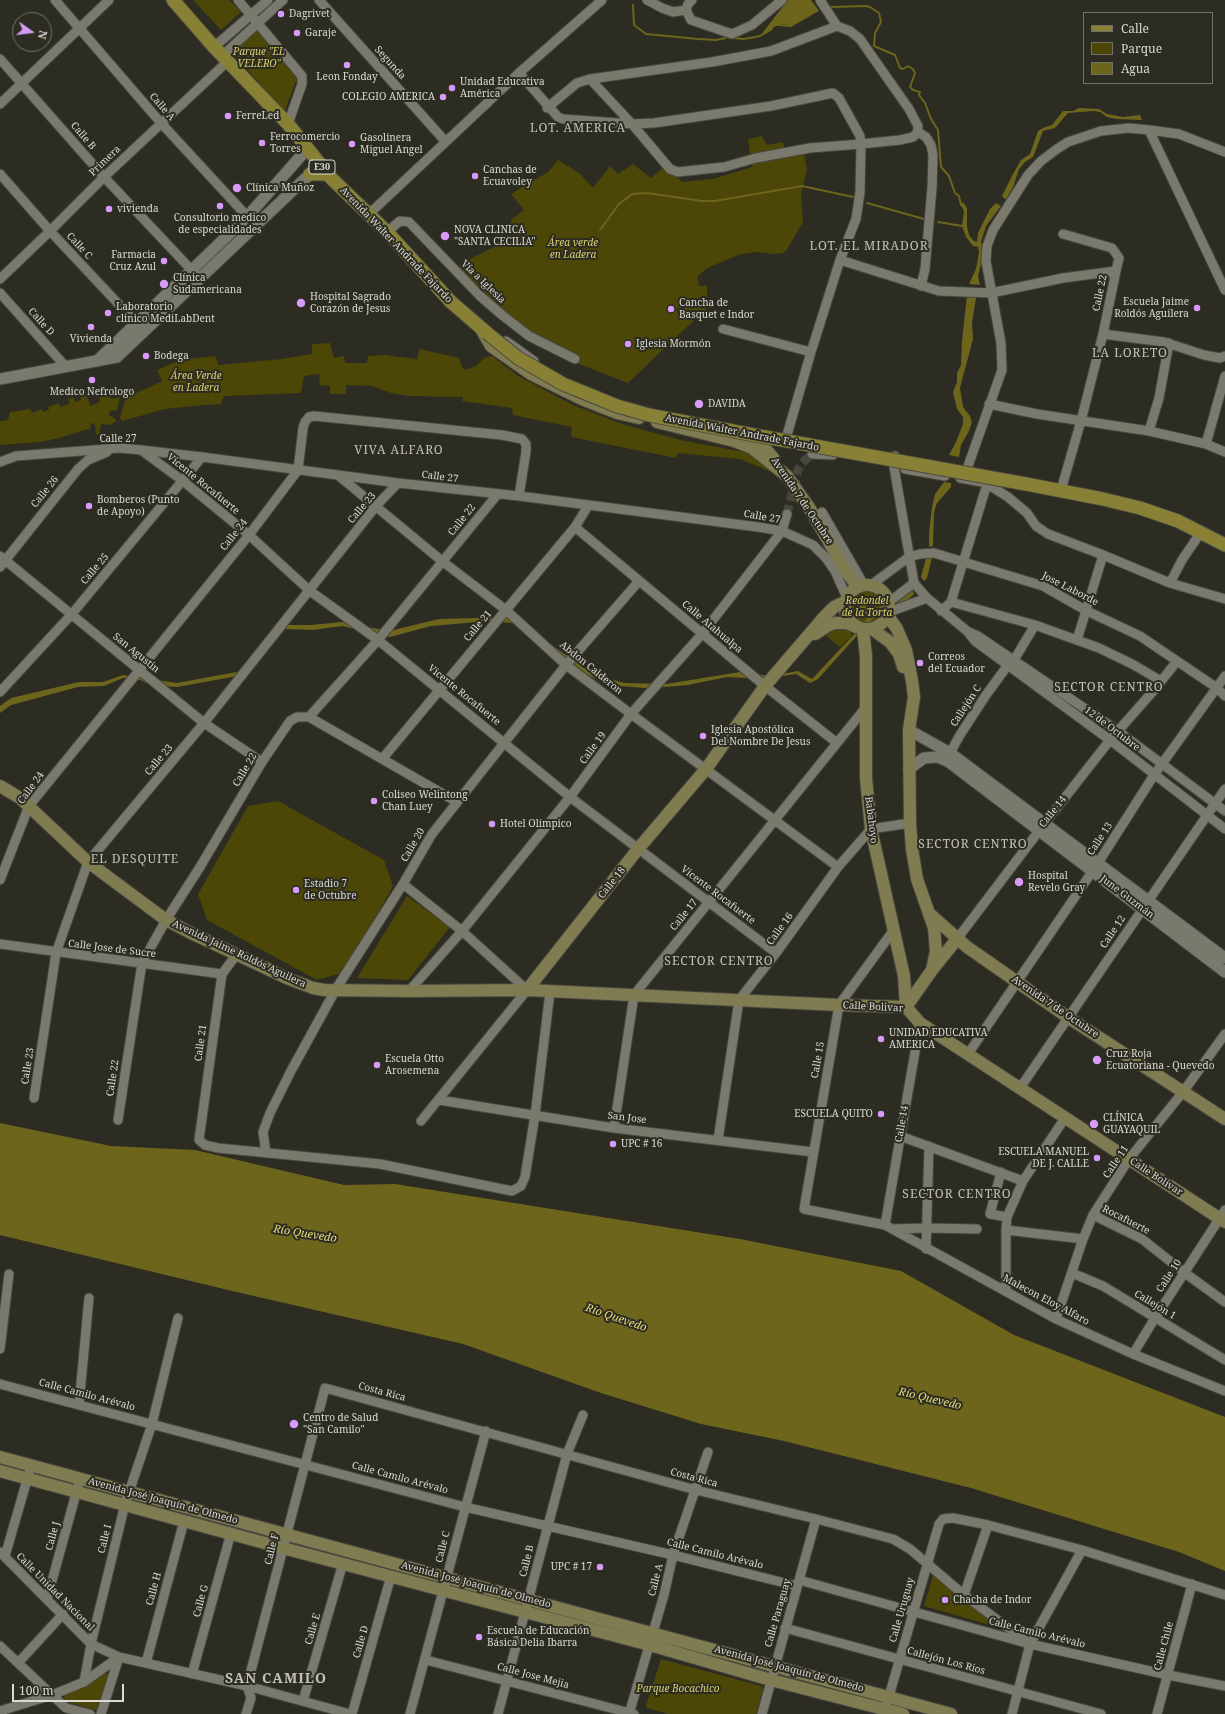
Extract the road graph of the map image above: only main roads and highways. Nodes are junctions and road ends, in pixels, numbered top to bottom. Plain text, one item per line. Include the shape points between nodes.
1 (173, 0) edge
2 (310, 174) road end
3 (332, 179) junction
4 (483, 330) junction
5 (754, 435) junction
6 (788, 476) junction
7 (1225, 545) edge
8 (856, 592) junction
9 (889, 610) junction
10 (864, 628) junction
11 (801, 644) junction
12 (912, 708) junction
13 (0, 786) edge
14 (930, 914) junction
15 (957, 939) junction
16 (932, 970) junction
17 (526, 990) junction
18 (906, 1007) junction
19 (1225, 1119) edge
20 (1223, 1217) edge
21 (0, 1457) edge
22 (0, 1471) edge
23 (884, 1711) edge
24 (903, 1714) edge
25 (951, 1714) edge

1 - 3 main road, Avenida Walter Andrade Fajardo / E30 via 288,124
2 - 3 main road via 327,174
3 - 4 main road, Avenida Walter Andrade Fajardo / E30 via 387,232 451,302
4 - 5 main road, Avenida Walter Andrade Fajardo, bridge via 518,358 563,384 617,406 649,415
4 - 6 main road, Avenida Walter Andrade Fajardo / E30 via 491,346 553,386 617,413 734,441 752,448
5 - 6 main road, Avenida 7 de Octubre / E30
5 - 7 main road, Avenida Walter Andrade Fajardo, bridge via 1103,499 1178,521
6 - 8 main road, Avenida 7 de Octubre / E30, bridge via 810,509
8 - 9 main road via 883,591
8 - 10 main road via 847,615
8 - 11 main road, Calle 18 via 834,607
9 - 10 main road via 879,627
9 - 12 main road, Avenida 7 de Octubre via 909,659 914,697
10 - 11 main road, Calle 18 via 841,622 829,625
10 - 12 main road, Avenida 7 de Octubre via 890,642 899,654
10 - 18 main road, Babahoyo via 866,778 871,829 904,976
11 - 17 main road, Calle 18 via 765,686 706,769 638,849
12 - 14 main road, Avenida 7 de Octubre via 909,730 912,849 917,879
13 - 17 main road, Avenida Jaime Roldós Aguilera via 29,806 88,862 166,920 301,985 318,989
14 - 15 main road, Avenida 7 de Octubre
14 - 16 main road, Avenida 7 de Octubre via 936,940
15 - 16 main road, Calle 14
15 - 19 main road, Avenida 7 de Octubre via 1069,1018
16 - 18 main road, Calle 14
17 - 18 main road, Calle Bolivar
18 - 20 main road, Calle Bolivar via 920,1023 1129,1160
21 - 25 main road, Avenida José Joaquín de Olmedo
22 - 23 main road, Avenida José Joaquín de Olmedo via 650,1645
23 - 24 main road, Avenida José Joaquín de Olmedo

